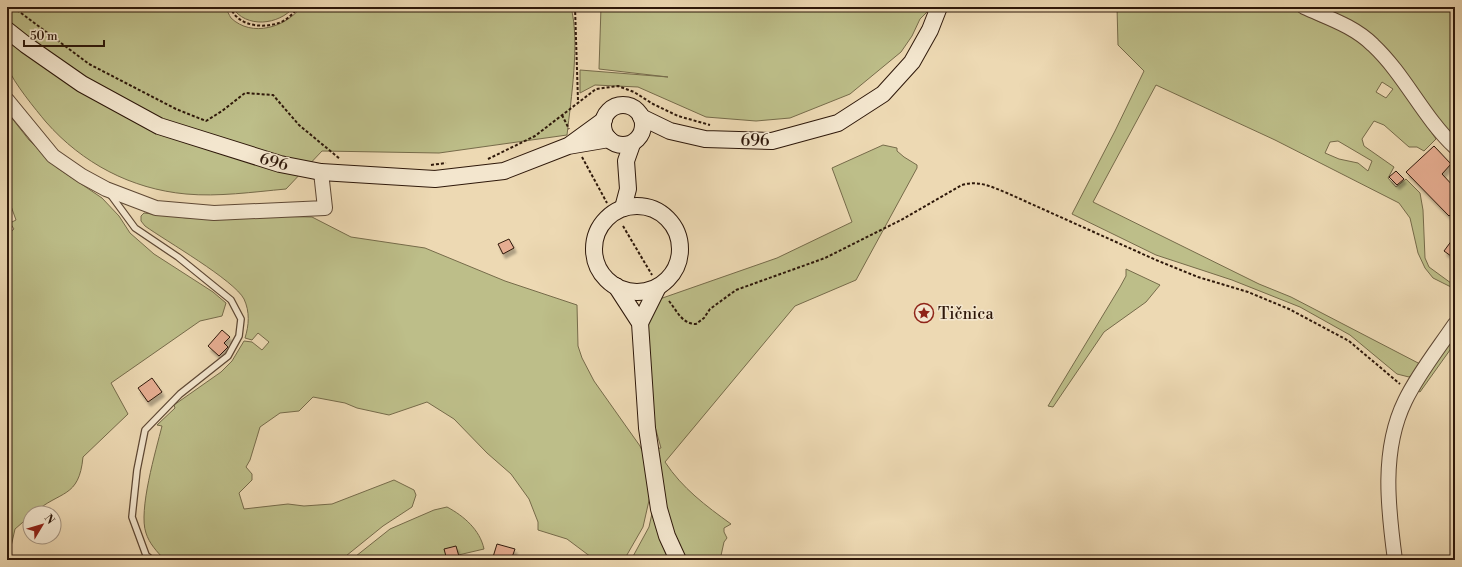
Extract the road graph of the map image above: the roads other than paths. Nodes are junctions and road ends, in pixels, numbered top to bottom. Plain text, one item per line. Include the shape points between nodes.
1 (939, 7) edge
2 (1304, 7) edge
3 (7, 30) edge
4 (7, 100) edge
5 (641, 117) junction
6 (604, 120) junction
7 (670, 131) junction
8 (570, 139) junction
9 (624, 142) junction
10 (1455, 147) edge
11 (321, 172) junction
12 (106, 189) junction
13 (628, 189) junction
14 (624, 208) junction
15 (651, 208) junction
16 (655, 282) junction
17 (616, 286) junction
18 (640, 323) junction
19 (1455, 324) edge
20 (152, 560) edge
21 (678, 560) edge
22 (1395, 560) edge

1 - 7 main road, 696 / 696 via 930,30 912,62 883,94 838,123 772,141 705,139
2 - 10 street via 1352,28 1374,45 1394,68 1440,133
3 - 11 main road, 696 / 696 via 82,84 159,126 280,164
4 - 12 street via 53,156
5 - 6 main road, 696 / 696 via 632,107 619,106 607,113
5 - 7 main road, 696 / 696
5 - 9 main road via 643,129
6 - 8 main road, 696 / 696
6 - 9 main road via 605,133
7 - 9 main road, 696 / 696
8 - 9 main road, 696 / 696
8 - 11 main road, 696 / 696 via 504,171 443,178
9 - 13 main road
11 - 12 street via 325,208 214,213 156,208
12 - 20 lane via 134,228 178,257 231,300 241,319 239,336 228,356 180,394 144,430 132,517 146,555
13 - 14 main road
13 - 15 main road
14 - 15 main road
14 - 17 main road via 611,215 602,225 596,238 594,252 605,278
15 - 16 main road via 664,215 673,225 679,238 680,253 677,266 669,278
16 - 17 main road via 644,292
16 - 18 main road
17 - 18 main road
18 - 21 main road via 647,428 659,508 667,536
19 - 22 street via 1410,392 1392,436 1389,465 1390,522

